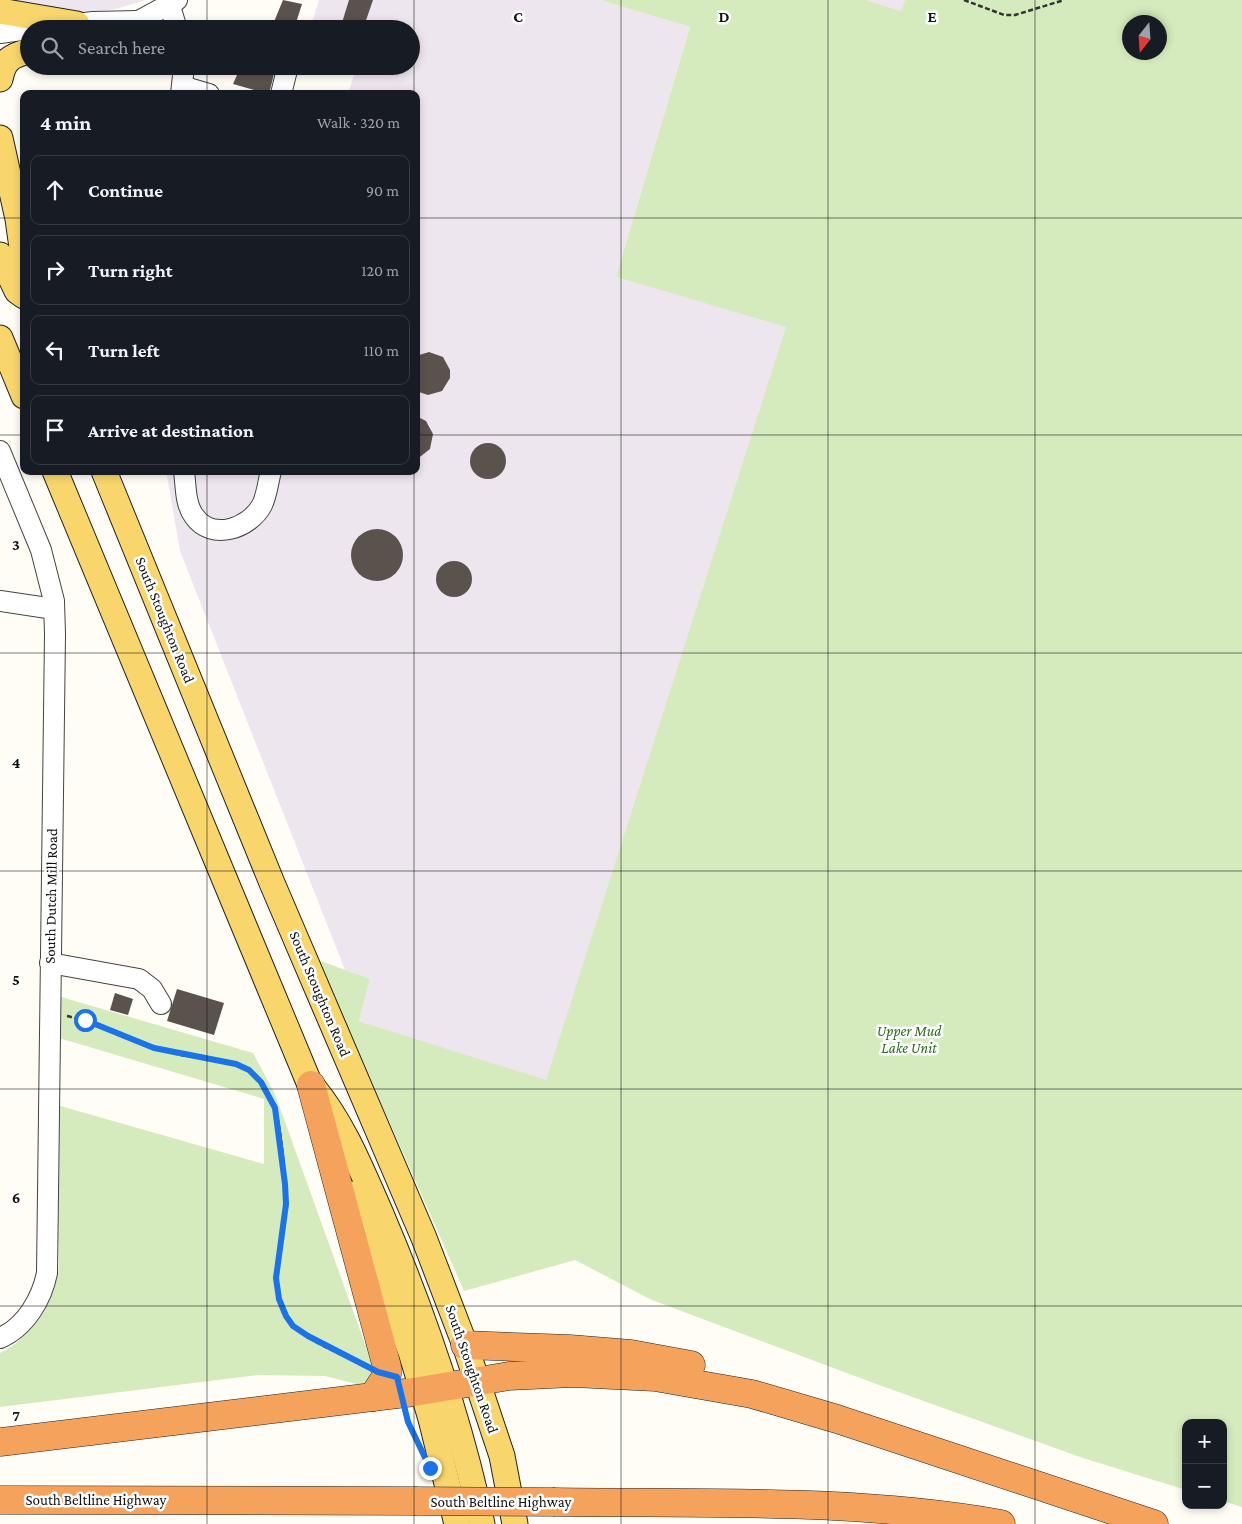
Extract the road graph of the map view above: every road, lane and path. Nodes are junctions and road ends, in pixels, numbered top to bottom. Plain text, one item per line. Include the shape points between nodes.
1 (964, 0) edge
2 (1064, 0) edge
3 (172, 2) edge
4 (0, 11) edge
5 (53, 20) edge
6 (140, 20) edge
7 (175, 20) edge
8 (20, 31) edge
9 (0, 33) edge
10 (20, 51) edge
11 (0, 53) edge
12 (20, 53) edge
13 (286, 75) edge
14 (0, 79) edge
15 (182, 82) edge
16 (200, 90) edge
17 (282, 90) edge
18 (0, 138) edge
19 (0, 213) edge
20 (20, 233) edge
21 (0, 255) edge
22 (20, 265) edge
23 (20, 294) edge
24 (0, 338) edge
25 (20, 386) edge
26 (0, 451) edge
27 (57, 475) edge
28 (106, 475) edge
29 (185, 475) edge
30 (270, 475) edge
31 (0, 601) edge
32 (54, 609) junction
33 (50, 963) junction
34 (161, 1004) dead end
35 (50, 1012) junction
36 (311, 1085) junction
37 (3, 1337) edge
38 (465, 1345) junction
39 (478, 1381) junction
40 (406, 1389) junction
41 (837, 1419) junction
42 (0, 1442) edge
43 (418, 1443) dead end
44 (0, 1500) edge
45 (457, 1524) edge
46 (482, 1524) edge
47 (515, 1524) edge
48 (1001, 1524) edge
49 (1154, 1524) edge

1 - 2 path via 1010,15
3 - 6 street
3 - 7 street
4 - 5 main road
8 - 9 street
10 - 11 street
12 - 14 main road via 12,56 2,69
13 - 17 street
15 - 16 street
18 - 20 main road
19 - 22 main road
21 - 23 main road
24 - 25 main road
26 - 32 street, South Dutch Mill Road via 40,550
27 - 36 main road
28 - 38 main road, South Stoughton Road via 272,883 424,1238
29 - 30 street via 194,517 216,529 230,530 254,517 263,504
31 - 32 street
32 - 33 street, South Dutch Mill Road
33 - 34 street via 139,979 152,989
33 - 35 street, South Dutch Mill Road
35 - 37 street, South Dutch Mill Road via 47,1273 38,1301
35 - 40 path via 85,1020 154,1048 236,1064 249,1070 261,1082 275,1108 285,1184 286,1204 276,1278 279,1299 293,1326
36 - 40 highway
36 - 40 main road via 330,1108 355,1155 402,1264
38 - 39 main road, South Stoughton Road
38 - 41 highway via 570,1348 671,1360 763,1384
39 - 40 highway
39 - 41 highway via 573,1373 655,1377 752,1394
39 - 47 main road, South Stoughton Road via 502,1456
40 - 42 highway
40 - 43 path via 408,1422
40 - 45 main road via 431,1419
40 - 46 main road via 467,1453
41 - 49 highway
44 - 48 highway, South Beltline Highway, bridge via 804,1505 904,1511

